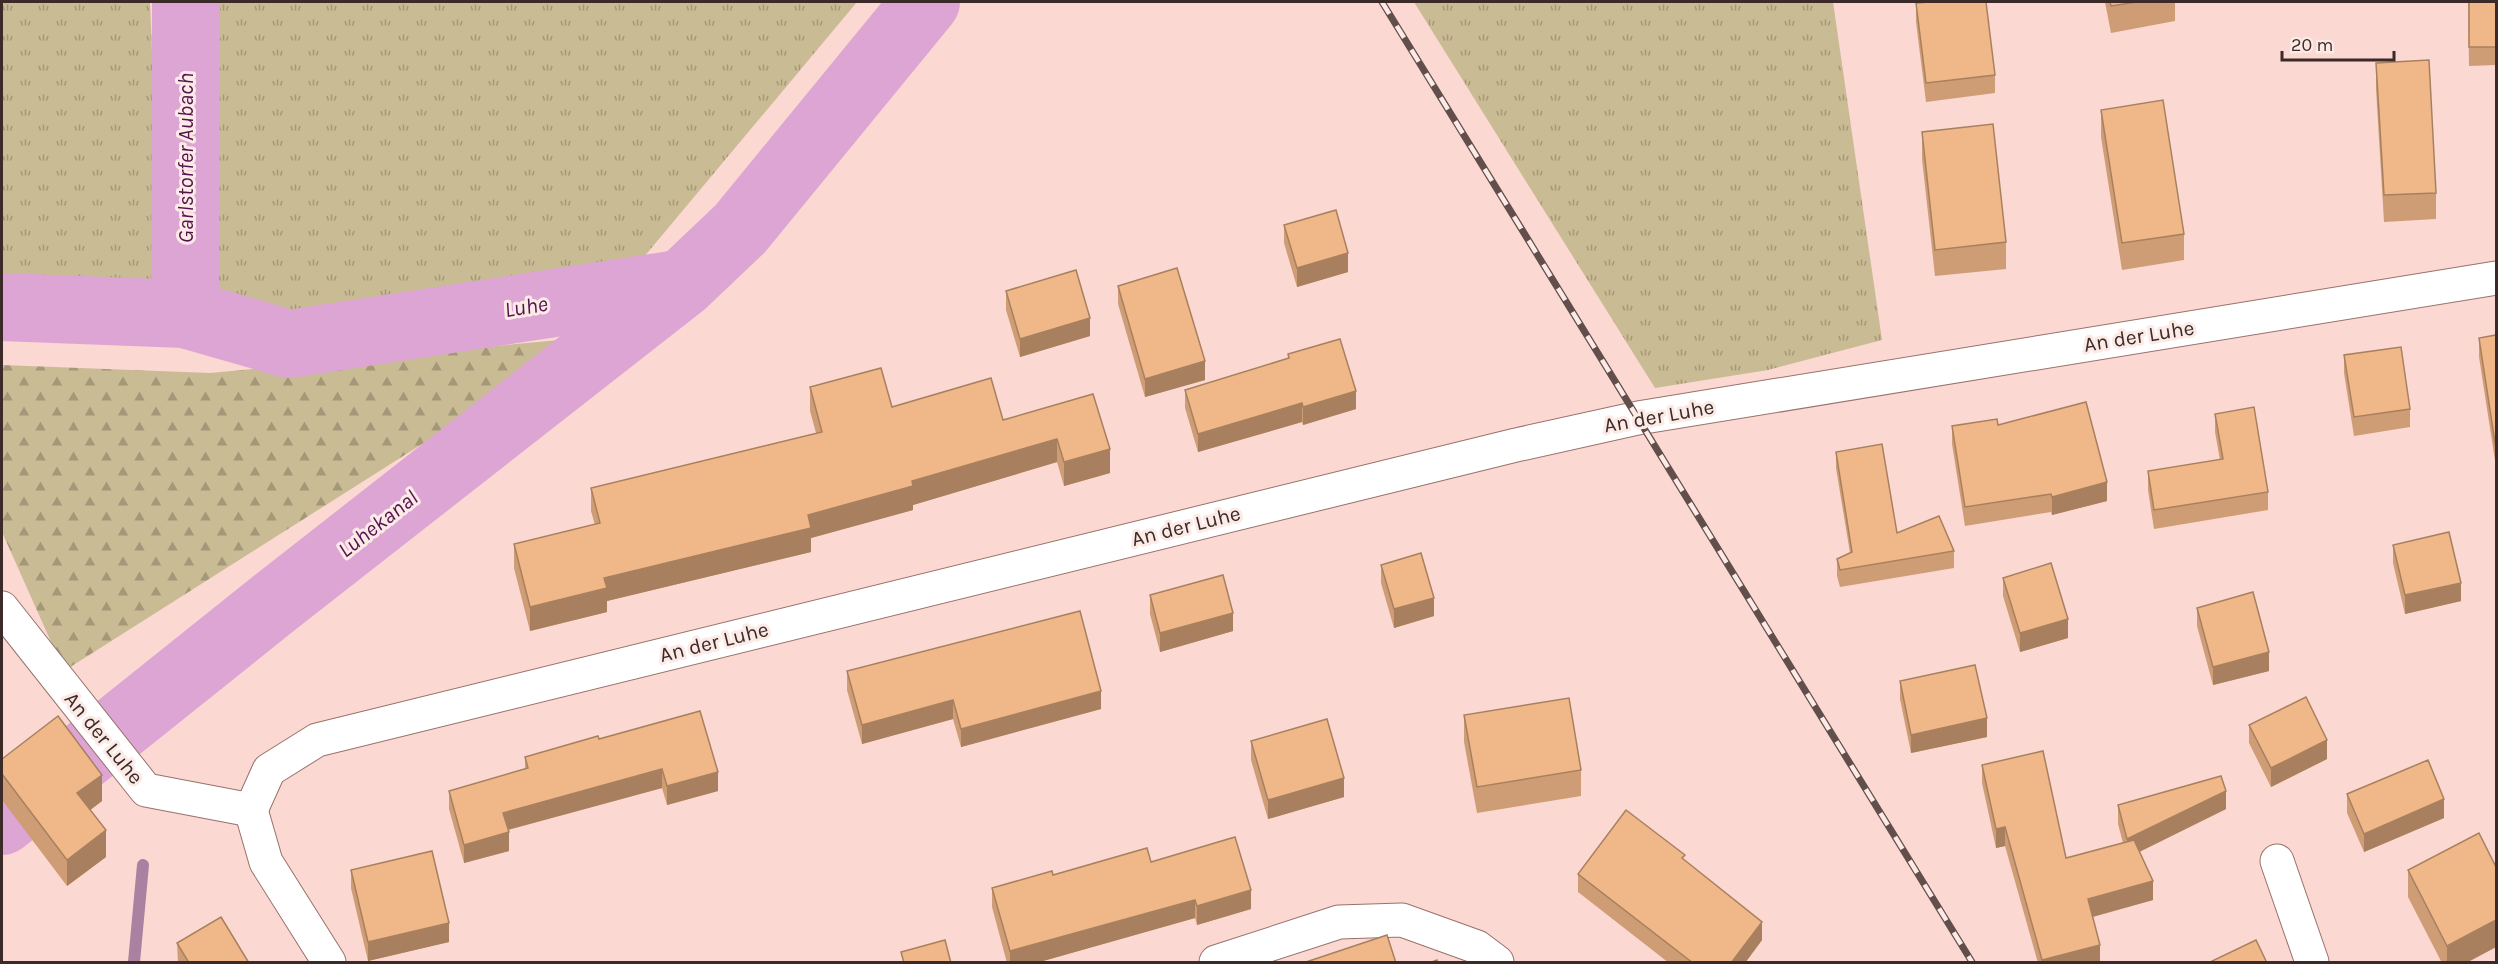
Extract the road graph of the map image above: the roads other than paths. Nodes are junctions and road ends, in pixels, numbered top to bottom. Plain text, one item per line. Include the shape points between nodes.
1 (2496, 278) edge
2 (2, 608) edge
3 (251, 810) junction
4 (2277, 861) dead end
5 (329, 963) edge
6 (1216, 963) edge
7 (1497, 963) edge
8 (2312, 963) edge

1 - 3 street, An der Luhe via 1638,418 1504,448 317,740 269,770
2 - 3 street, An der Luhe via 146,790
3 - 5 street via 266,862
4 - 8 street
6 - 7 street via 1339,922 1402,920 1477,947

